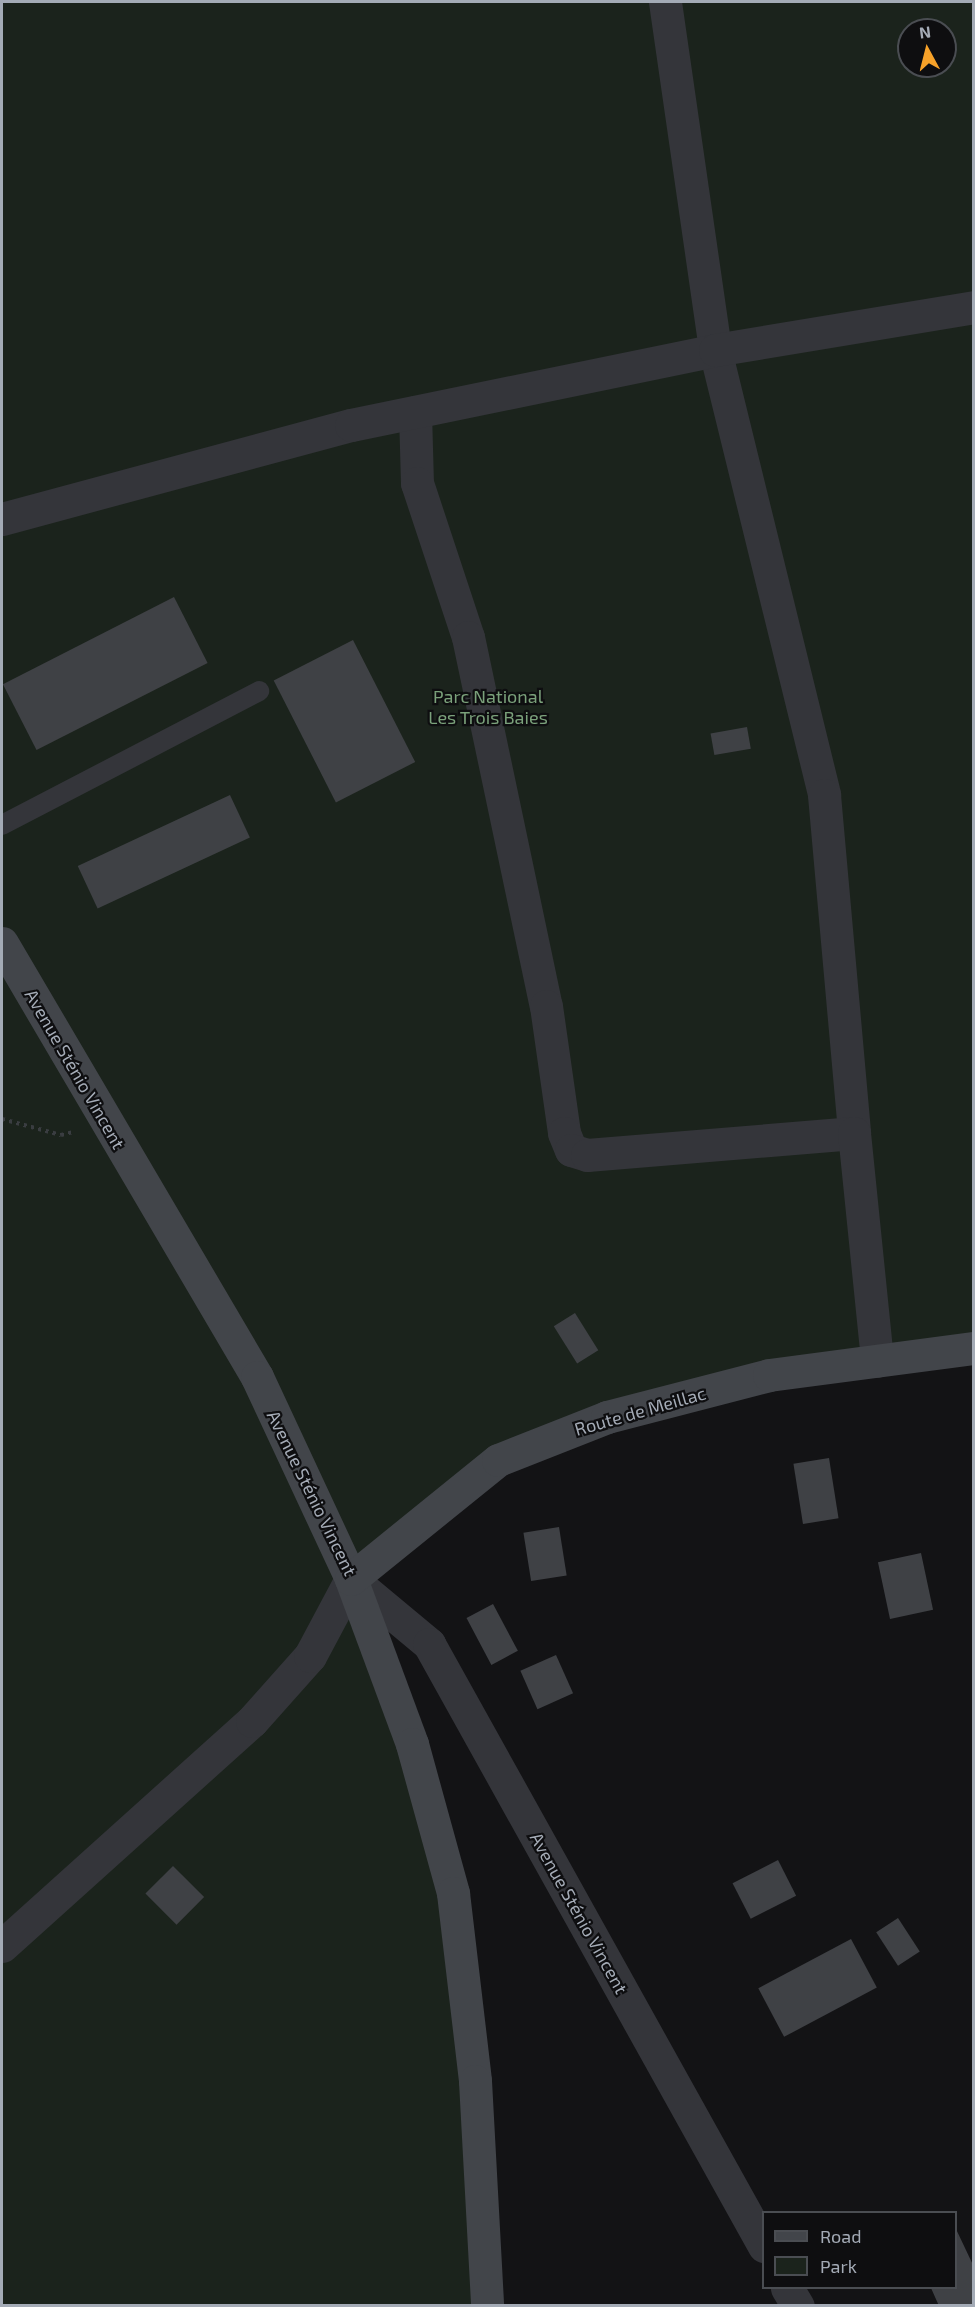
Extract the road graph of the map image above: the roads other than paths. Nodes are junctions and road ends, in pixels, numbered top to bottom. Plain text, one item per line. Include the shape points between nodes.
1 (664, 2) edge
2 (974, 307) edge
3 (715, 350) junction
4 (415, 412) junction
5 (2, 519) edge
6 (259, 691) dead end
7 (2, 825) edge
8 (2, 943) edge
9 (854, 1132) junction
10 (974, 1348) edge
11 (877, 1361) junction
12 (351, 1579) junction
13 (2, 1946) edge
14 (762, 2242) edge
15 (788, 2289) edge
16 (488, 2306) edge
17 (798, 2306) edge

1 - 3 street
2 - 3 street
3 - 4 street
3 - 9 street via 824,795
4 - 5 street via 351,425
4 - 9 street via 417,483 468,637 546,1006 564,1133 571,1150 587,1155
6 - 7 lane
8 - 12 main road, Avenue Sténio Vincent via 256,1377
9 - 11 street
10 - 11 main road, Route de Meillac
11 - 12 main road, Route de Meillac via 769,1375 607,1417 498,1460
12 - 13 street via 310,1656 252,1721
12 - 14 street, Avenue Sténio Vincent via 429,1644
12 - 16 main road via 412,1744 453,1893 475,2081
15 - 17 street

